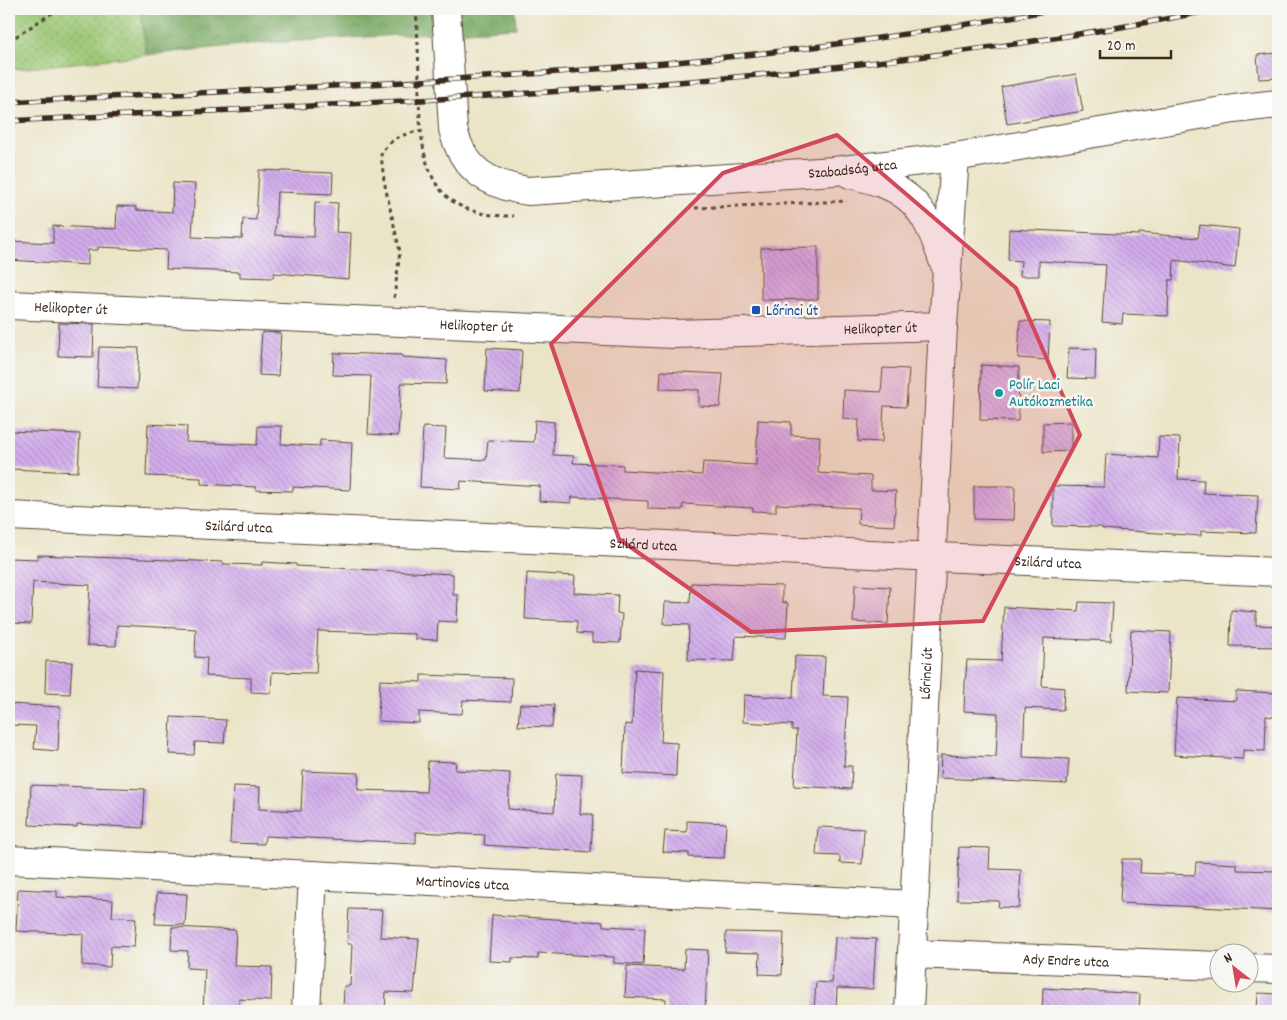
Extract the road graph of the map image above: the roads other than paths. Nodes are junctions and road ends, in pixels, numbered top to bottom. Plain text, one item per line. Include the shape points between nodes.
1 (446, 9) edge
2 (1278, 104) edge
3 (955, 157) junction
4 (834, 171) junction
5 (946, 272) junction
6 (9, 305) edge
7 (943, 326) junction
8 (9, 516) edge
9 (932, 557) junction
10 (1278, 572) edge
11 (9, 860) edge
12 (312, 875) junction
13 (915, 905) junction
14 (912, 954) junction
15 (1210, 966) edge
16 (1260, 968) edge
17 (1278, 969) edge
18 (306, 1011) edge
19 (909, 1011) edge

1 - 4 street, Szabadság utca via 453,129 465,157 485,178 506,187 528,191
2 - 3 street, Szabadság utca
3 - 4 street, Szabadság utca
3 - 5 street, Lőrinci út
4 - 5 street via 876,180 911,198 932,232
5 - 7 street, Lőrinci út
6 - 7 street, Helikopter út via 674,334
7 - 9 street, Lőrinci út
8 - 9 street, Szilárd utca
9 - 10 street, Szilárd utca
9 - 13 street, Lőrinci út
11 - 12 street, Martinovics utca
12 - 13 street, Martinovics utca
12 - 18 street
13 - 14 street, Lőrinci út
14 - 15 street, Ady Endre utca
14 - 19 street, Lőrinci út
16 - 17 street

